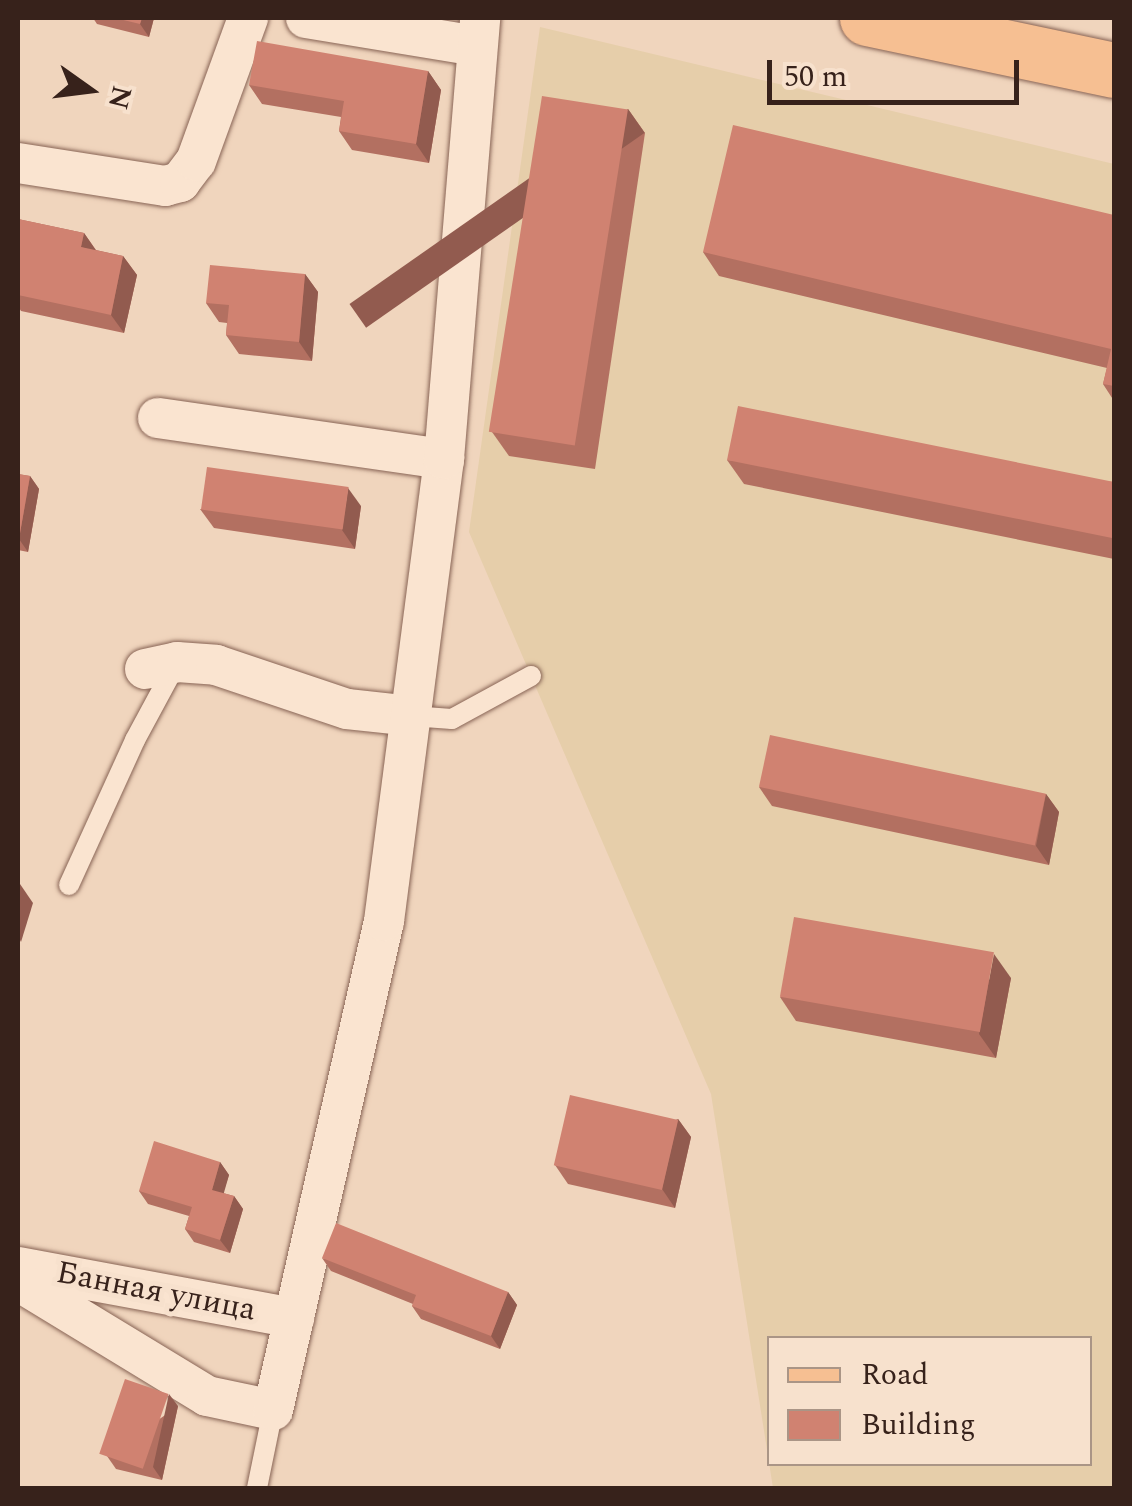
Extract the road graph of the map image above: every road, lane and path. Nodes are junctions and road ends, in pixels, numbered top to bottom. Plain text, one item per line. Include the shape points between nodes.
1 (248, 18) edge
2 (306, 18) edge
3 (867, 18) edge
4 (479, 32) edge
5 (1114, 70) edge
6 (18, 163) edge
7 (158, 418) dead end
8 (444, 459) junction
9 (161, 666) joint
10 (530, 676) dead end
11 (411, 716) junction
12 (70, 885) dead end
13 (18, 1266) edge
14 (18, 1282) edge
15 (294, 1318) junction
16 (273, 1410) junction
17 (256, 1488) edge

1 - 6 street via 196,161 180,182 165,186
2 - 4 street
3 - 5 main road
4 - 8 street
7 - 8 street
8 - 11 street
9 - 11 street via 216,666 347,709
9 - 12 lane
10 - 11 lane via 452,719
11 - 15 street via 384,920
13 - 15 street, Банная улица
14 - 16 street via 207,1396
15 - 16 street
16 - 17 lane

